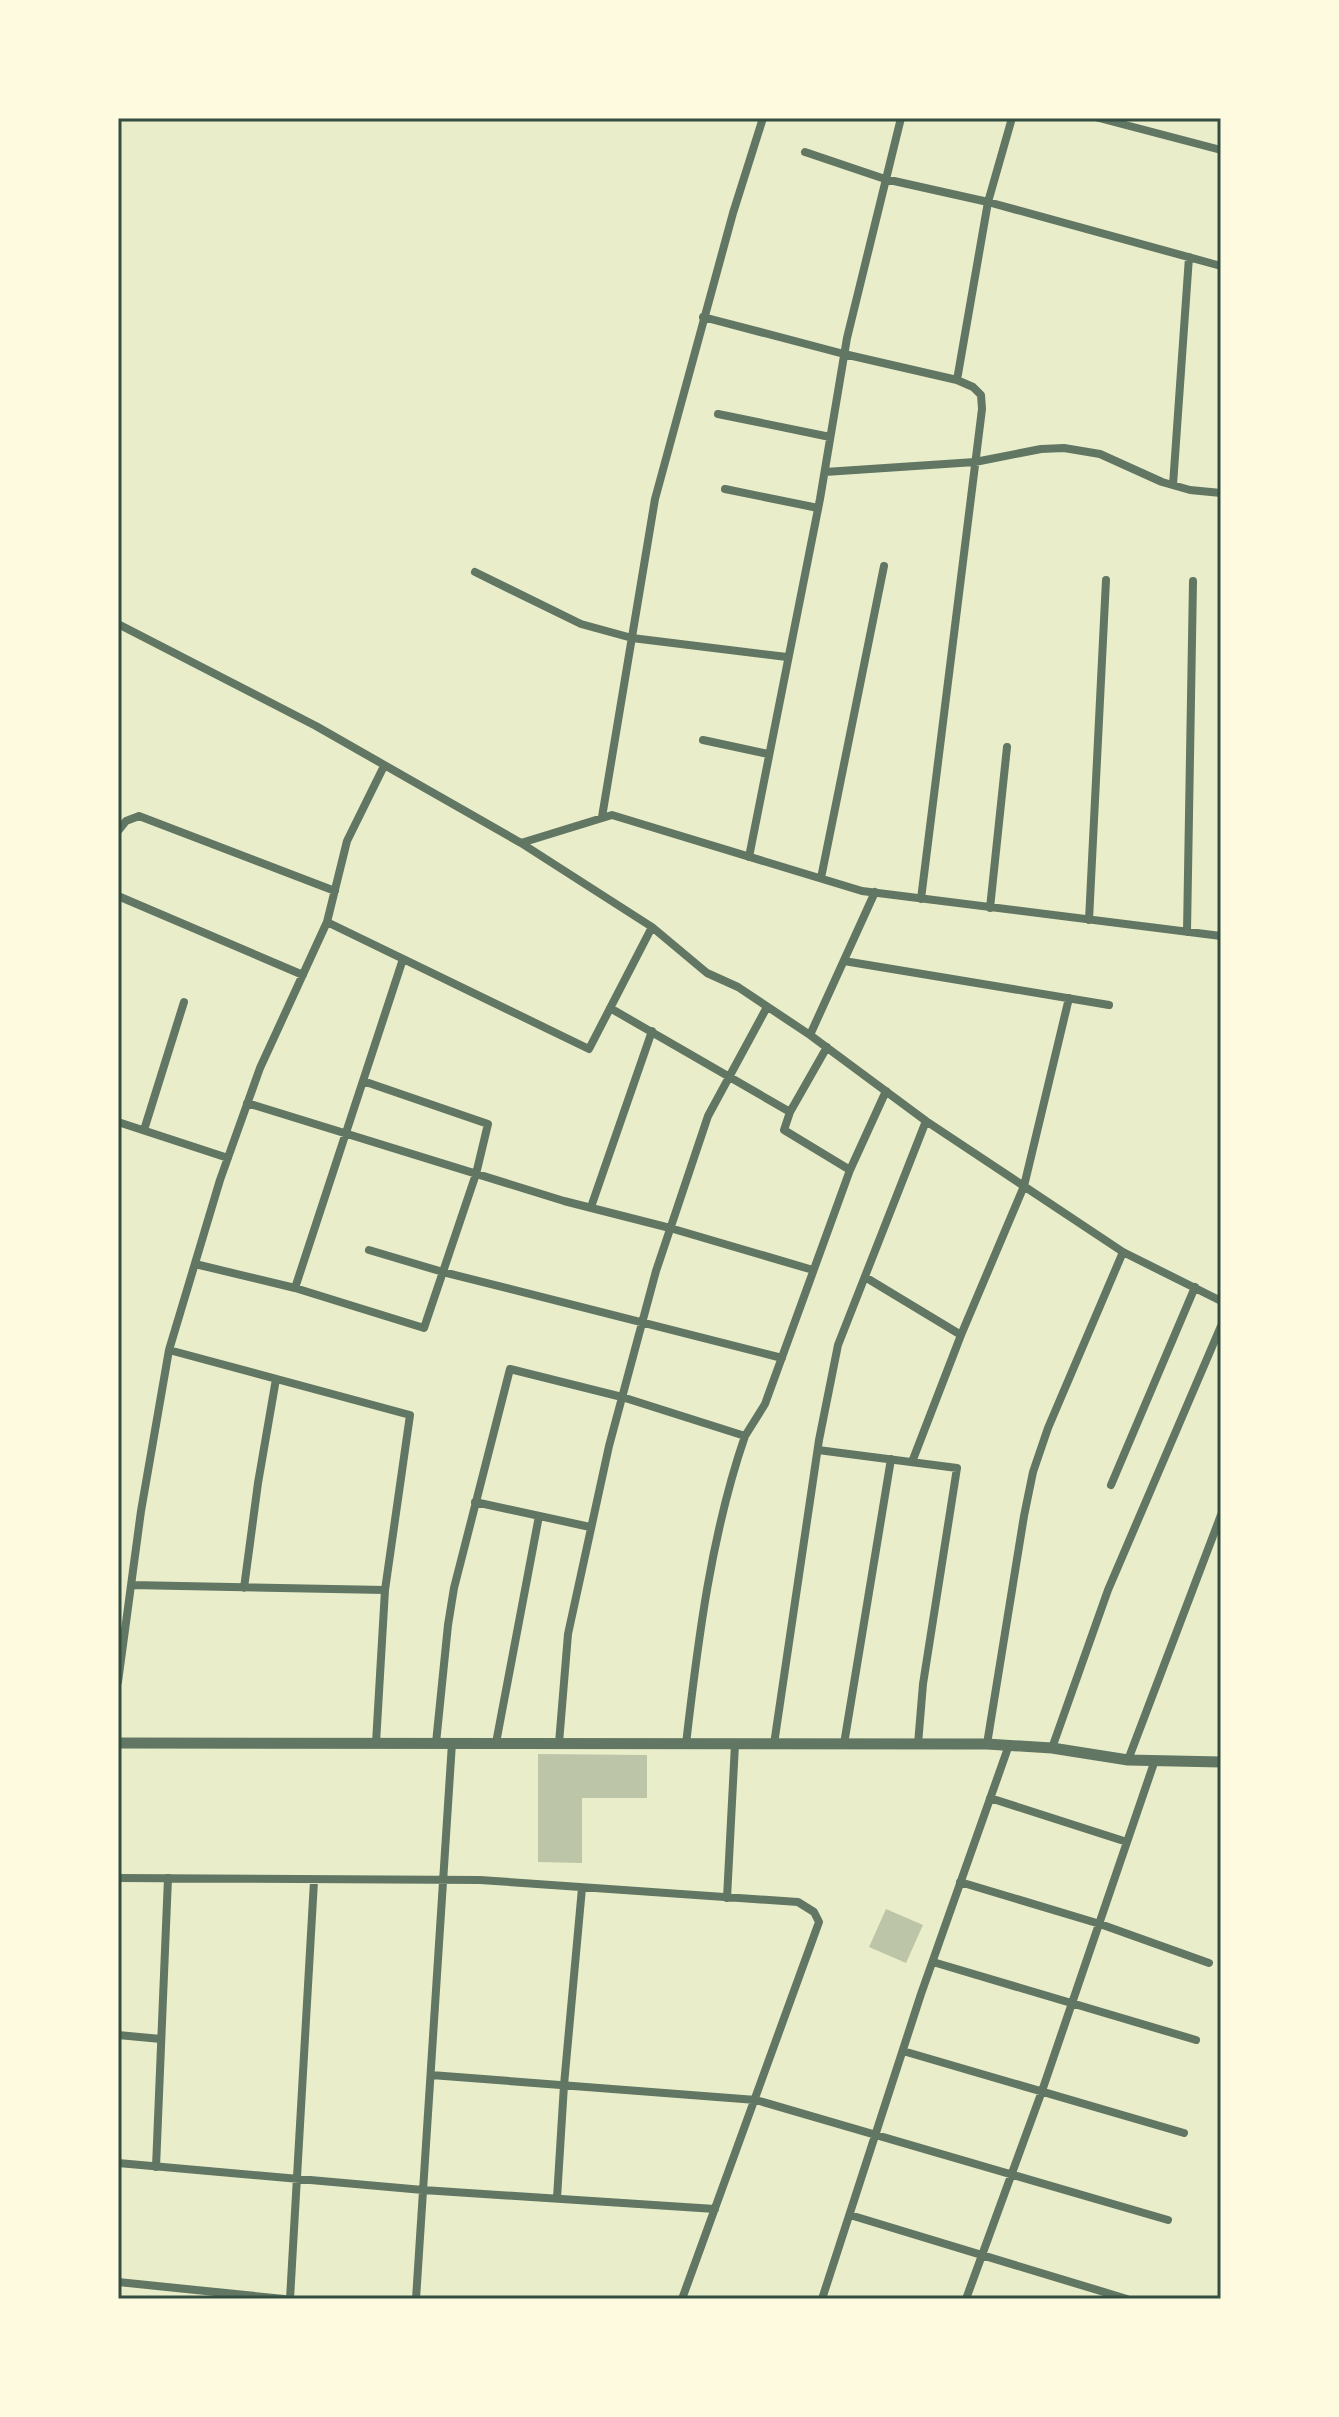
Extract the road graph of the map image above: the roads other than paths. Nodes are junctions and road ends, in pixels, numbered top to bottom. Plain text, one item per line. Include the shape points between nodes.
1 (763, 118) edge
2 (901, 118) edge
3 (1012, 118) edge
4 (1099, 118) edge
5 (1221, 150) edge
6 (805, 152) dead end
7 (885, 179) junction
8 (988, 202) junction
9 (1189, 257) junction
10 (1221, 266) edge
11 (703, 317) junction
12 (844, 354) junction
13 (957, 380) junction
14 (718, 414) dead end
15 (830, 437) junction
16 (975, 462) junction
17 (825, 472) junction
18 (1173, 485) junction
19 (725, 489) dead end
20 (1221, 493) edge
21 (818, 508) junction
22 (884, 566) dead end
23 (475, 572) dead end
24 (1106, 580) dead end
25 (1193, 581) dead end
26 (118, 624) edge
27 (632, 638) junction
28 (787, 657) junction
29 (703, 740) dead end
30 (1007, 747) dead end
31 (768, 754) junction
32 (384, 766) junction
33 (602, 817) junction
34 (118, 831) edge
35 (521, 843) junction
36 (749, 857) junction
37 (821, 878) junction
38 (335, 891) junction
39 (875, 892) junction
40 (118, 896) edge
41 (921, 899) junction
42 (990, 908) junction
43 (1089, 920) junction
44 (327, 922) junction
45 (652, 927) junction
46 (1187, 932) junction
47 (1221, 936) edge
48 (403, 959) junction
49 (844, 961) junction
50 (303, 975) junction
51 (1069, 998) junction
52 (184, 1002) dead end
53 (1109, 1005) dead end
54 (767, 1007) junction
55 (610, 1008) junction
56 (652, 1031) junction
57 (810, 1035) junction
58 (827, 1047) junction
59 (730, 1076) junction
60 (363, 1081) junction
61 (886, 1091) junction
62 (247, 1103) junction
63 (790, 1112) junction
64 (926, 1121) junction
65 (118, 1122) edge
66 (144, 1130) junction
67 (346, 1133) junction
68 (228, 1158) junction
69 (850, 1170) junction
70 (476, 1174) junction
71 (1024, 1186) junction
72 (591, 1207) junction
73 (670, 1228) junction
74 (369, 1250) dead end
75 (1123, 1252) junction
76 (195, 1264) junction
77 (813, 1270) junction
78 (443, 1272) junction
79 (865, 1277) junction
80 (1195, 1287) junction
81 (295, 1288) junction
82 (1221, 1301) edge
83 (642, 1322) junction
84 (1221, 1326) edge
85 (961, 1335) junction
86 (169, 1350) junction
87 (782, 1358) junction
88 (276, 1379) junction
89 (622, 1397) junction
90 (745, 1436) junction
91 (818, 1450) junction
92 (891, 1459) junction
93 (912, 1462) junction
94 (1111, 1485) dead end
95 (475, 1502) junction
96 (539, 1516) junction
97 (1221, 1516) edge
98 (590, 1527) junction
99 (131, 1585) junction
100 (244, 1588) junction
101 (385, 1590) junction
102 (118, 1682) edge
103 (118, 1743) edge
104 (376, 1743) junction
105 (436, 1743) junction
106 (452, 1743) junction
107 (496, 1743) junction
108 (559, 1743) junction
109 (686, 1744) junction
110 (735, 1744) junction
111 (774, 1744) junction
112 (844, 1744) junction
113 (918, 1744) junction
114 (987, 1744) junction
115 (1009, 1745) junction
116 (1052, 1748) junction
117 (1128, 1760) junction
118 (1155, 1760) junction
119 (1221, 1762) edge
120 (990, 1798) junction
121 (1127, 1842) junction
122 (118, 1878) edge
123 (168, 1878) junction
124 (444, 1880) junction
125 (314, 1881) junction
126 (960, 1882) junction
127 (582, 1888) junction
128 (727, 1898) junction
129 (1100, 1924) junction
130 (933, 1962) junction
131 (1209, 1963) dead end
132 (1072, 2003) junction
133 (118, 2035) edge
134 (161, 2039) junction
135 (1196, 2040) dead end
136 (903, 2051) junction
137 (431, 2075) junction
138 (564, 2085) junction
139 (1042, 2091) junction
140 (756, 2100) junction
141 (1184, 2133) dead end
142 (876, 2135) junction
143 (118, 2163) edge
144 (156, 2167) junction
145 (1011, 2173) junction
146 (297, 2179) junction
147 (423, 2190) junction
148 (557, 2198) junction
149 (715, 2209) junction
150 (850, 2215) junction
151 (1168, 2220) dead end
152 (981, 2257) junction
153 (118, 2282) edge
154 (179, 2288) junction
155 (178, 2299) edge
156 (284, 2299) edge
157 (290, 2299) edge
158 (416, 2299) edge
159 (682, 2299) edge
160 (822, 2299) edge
161 (966, 2299) edge
162 (1127, 2299) edge

1 - 11 street
2 - 7 street
3 - 8 street
4 - 5 street
6 - 7 street
7 - 8 street
7 - 12 street
8 - 9 street
8 - 13 street
9 - 10 street
9 - 18 street
11 - 12 street
11 - 27 street via 655,499
12 - 13 street
12 - 15 street
13 - 16 street via 981,395
14 - 15 street
15 - 17 street
16 - 17 street
16 - 18 street via 1064,448 1100,454
16 - 41 street
17 - 21 street
18 - 20 street
19 - 21 street
21 - 28 street
22 - 37 street
23 - 27 street via 581,624
24 - 43 street
25 - 46 street
26 - 32 street
27 - 28 street
27 - 33 street
28 - 31 street
29 - 31 street
30 - 42 street
31 - 36 street
32 - 35 street
32 - 38 street via 347,841
33 - 35 street
33 - 36 street via 612,815
34 - 38 street via 139,816
35 - 45 street
36 - 37 street
37 - 39 street
38 - 44 street
39 - 41 street
39 - 49 street
40 - 50 street
41 - 42 street
42 - 43 street
43 - 46 street
44 - 48 street
44 - 50 street
45 - 54 street via 707,973
45 - 55 street
46 - 47 street
48 - 55 street via 589,1049
48 - 60 street
49 - 51 street
49 - 57 street
50 - 62 street
51 - 53 street
51 - 71 street
52 - 66 street
54 - 57 street
54 - 59 street
55 - 56 street
56 - 59 street
56 - 72 street
57 - 58 street
58 - 61 street
58 - 63 street
59 - 63 street
59 - 73 street via 708,1116
60 - 67 street
60 - 70 street via 488,1124
61 - 64 street
61 - 69 street
62 - 67 street
62 - 68 street
63 - 69 street via 784,1130
64 - 71 street
64 - 79 street
65 - 66 street
66 - 68 street
67 - 70 street
67 - 81 street
68 - 76 street
69 - 77 street
70 - 72 street
70 - 78 street
71 - 75 street
71 - 85 street
72 - 73 street
73 - 77 street
73 - 83 street
74 - 78 street
75 - 80 street
75 - 114 street via 1033,1472
76 - 81 street
76 - 86 street
77 - 87 street
78 - 81 street via 424,1328
78 - 83 street
79 - 85 street
79 - 91 street via 838,1345
80 - 82 street
80 - 94 street
83 - 87 street
83 - 89 street
84 - 116 street via 1108,1590
85 - 93 street
86 - 88 street
86 - 99 street
87 - 90 street via 765,1404
88 - 100 street
88 - 101 street via 410,1415
89 - 90 street
89 - 95 street via 510,1369
89 - 98 street
90 - 109 street via 727,1492 701,1618
91 - 92 street
91 - 111 street
92 - 93 street
92 - 112 street
93 - 113 street via 957,1468
95 - 96 street
95 - 105 street via 448,1625
96 - 98 street
96 - 107 street
97 - 117 street
98 - 108 street via 568,1634
99 - 100 street
99 - 102 street
100 - 101 street
101 - 104 street
103 - 104 street
104 - 105 street
105 - 106 street
106 - 107 street
106 - 124 street
107 - 108 street
108 - 109 street
109 - 110 street
110 - 111 street
110 - 128 street
111 - 112 street
112 - 113 street
113 - 114 street
114 - 115 street
115 - 116 street
115 - 120 street
116 - 117 street
117 - 118 street
118 - 119 street
118 - 121 street
120 - 121 street
120 - 126 street
121 - 129 street
122 - 123 street
123 - 125 street
123 - 134 street
124 - 125 street
124 - 127 street
124 - 137 street
125 - 146 street
126 - 129 street
126 - 130 street
127 - 128 street
127 - 138 street
128 - 140 street via 798,1902 819,1922
129 - 131 street
129 - 132 street
130 - 132 street
130 - 136 street
132 - 135 street
132 - 139 street
133 - 134 street
134 - 144 street
136 - 139 street
136 - 142 street
137 - 138 street
137 - 147 street
138 - 140 street
138 - 148 street
139 - 141 street
139 - 145 street
140 - 142 street
140 - 149 street
142 - 145 street
142 - 150 street
143 - 144 street
144 - 146 street
145 - 151 street
145 - 152 street
146 - 147 street
146 - 157 street
147 - 148 street
147 - 158 street
148 - 149 street
149 - 159 street
150 - 152 street
150 - 160 street
152 - 161 street
152 - 162 street
153 - 154 street
154 - 155 street
154 - 156 street

